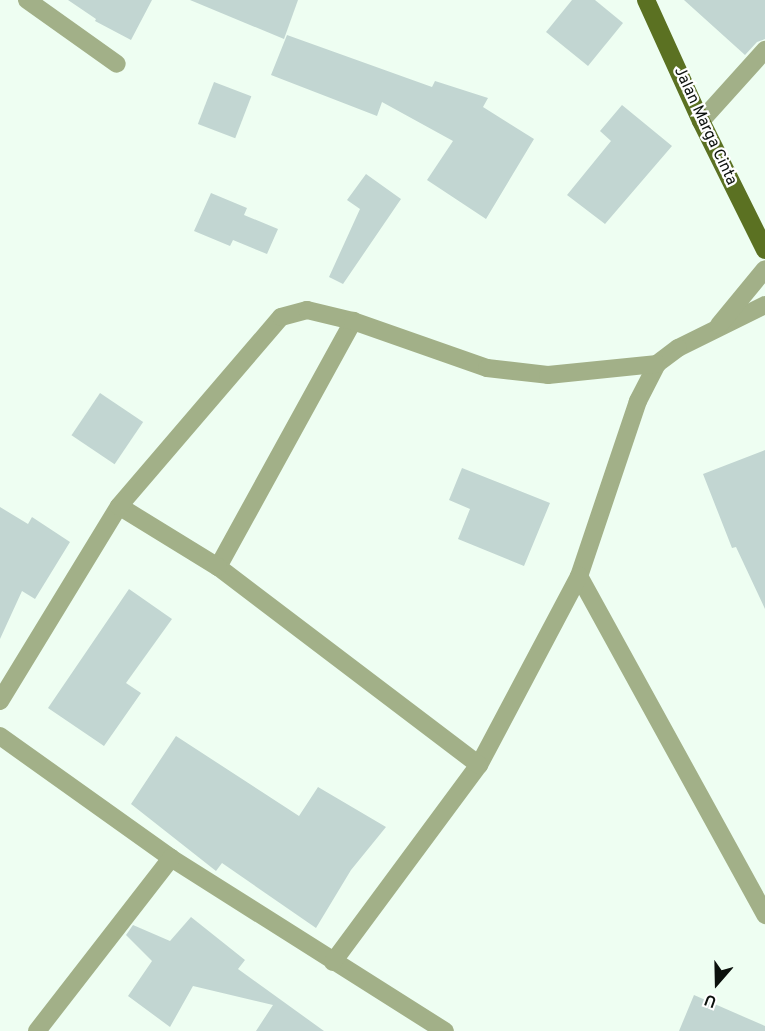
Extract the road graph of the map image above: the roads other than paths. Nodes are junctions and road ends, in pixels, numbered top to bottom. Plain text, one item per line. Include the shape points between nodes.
1 (27, 0) edge
2 (646, 0) edge
3 (765, 50) edge
4 (117, 64) dead end
5 (701, 121) junction
6 (765, 250) edge
7 (765, 269) edge
8 (765, 305) edge
9 (353, 321) junction
10 (714, 331) junction
11 (657, 364) junction
12 (119, 506) junction
13 (218, 567) junction
14 (579, 576) junction
15 (0, 700) edge
16 (0, 736) edge
17 (479, 765) junction
18 (171, 858) junction
19 (765, 915) edge
20 (333, 962) junction
21 (37, 1031) edge
22 (444, 1031) edge

1 - 4 street
2 - 5 main road, Jalan Marga Cinta
3 - 5 street
5 - 6 main road, Jalan Marga Cinta
7 - 10 street
8 - 10 street
9 - 11 street via 487,368 548,375
9 - 12 street via 307,310 281,317
9 - 13 street
10 - 11 street via 678,348
11 - 14 street via 638,400
12 - 13 street
12 - 15 street
13 - 17 street
14 - 17 street
14 - 19 street
16 - 18 street
17 - 20 street
18 - 20 street
18 - 21 street
20 - 22 street

